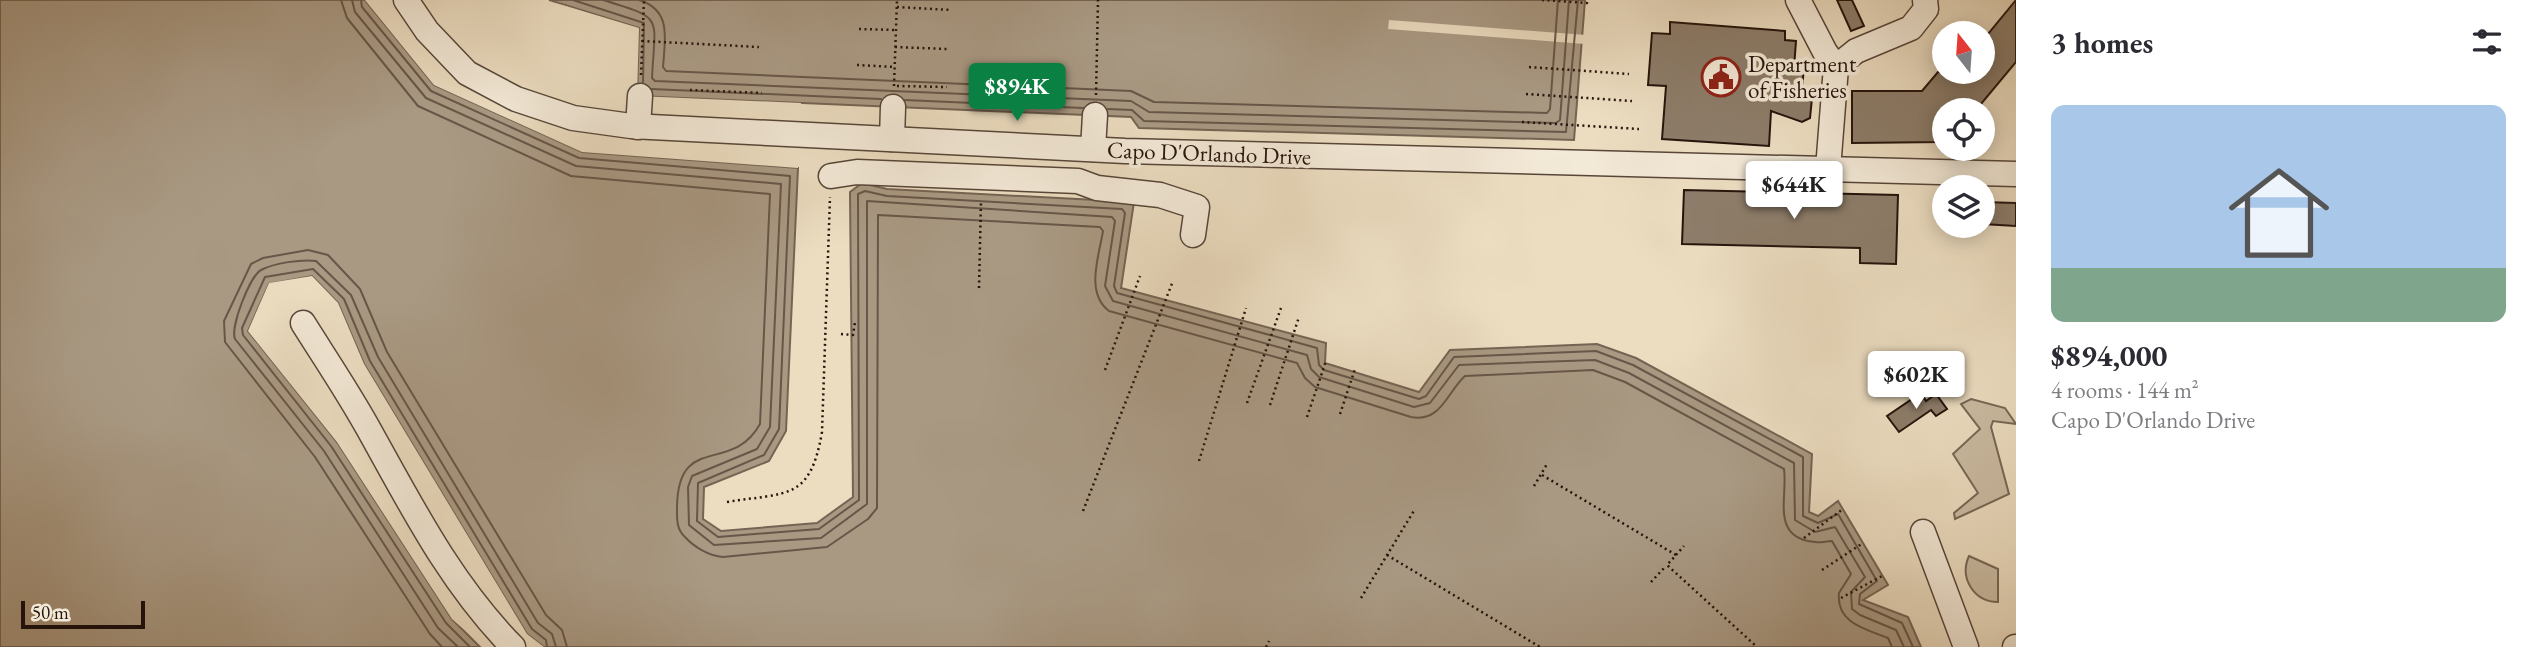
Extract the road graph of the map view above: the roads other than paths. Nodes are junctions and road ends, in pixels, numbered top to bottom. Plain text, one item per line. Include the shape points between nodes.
1 (406, 0) edge
2 (1798, 0) edge
3 (1925, 0) edge
4 (1836, 66) junction
5 (640, 96) road end
6 (893, 96) road end
7 (1095, 115) road end
8 (638, 127) junction
9 (832, 136) junction
10 (892, 139) junction
11 (1093, 149) junction
12 (1828, 169) junction
13 (2016, 174) edge
14 (1194, 235) dead end
15 (303, 323) dead end
16 (1923, 532) dead end
17 (513, 647) edge
18 (1966, 647) edge

1 - 8 street, Capo D'Orlando Drive via 427,31 467,73 516,99 573,118
2 - 4 street
3 - 4 street via 1926,9 1911,28 1856,51
4 - 12 street
5 - 8 street
6 - 10 street
7 - 11 street
8 - 9 street, Capo D'Orlando Drive
9 - 10 street, Capo D'Orlando Drive
9 - 14 street via 831,169 1078,181 1097,188 1160,195 1198,207
10 - 11 street, Capo D'Orlando Drive
11 - 12 street, Capo D'Orlando Drive
12 - 13 street, Capo D'Orlando Drive
15 - 17 street via 367,425 420,524 465,592
16 - 18 street

